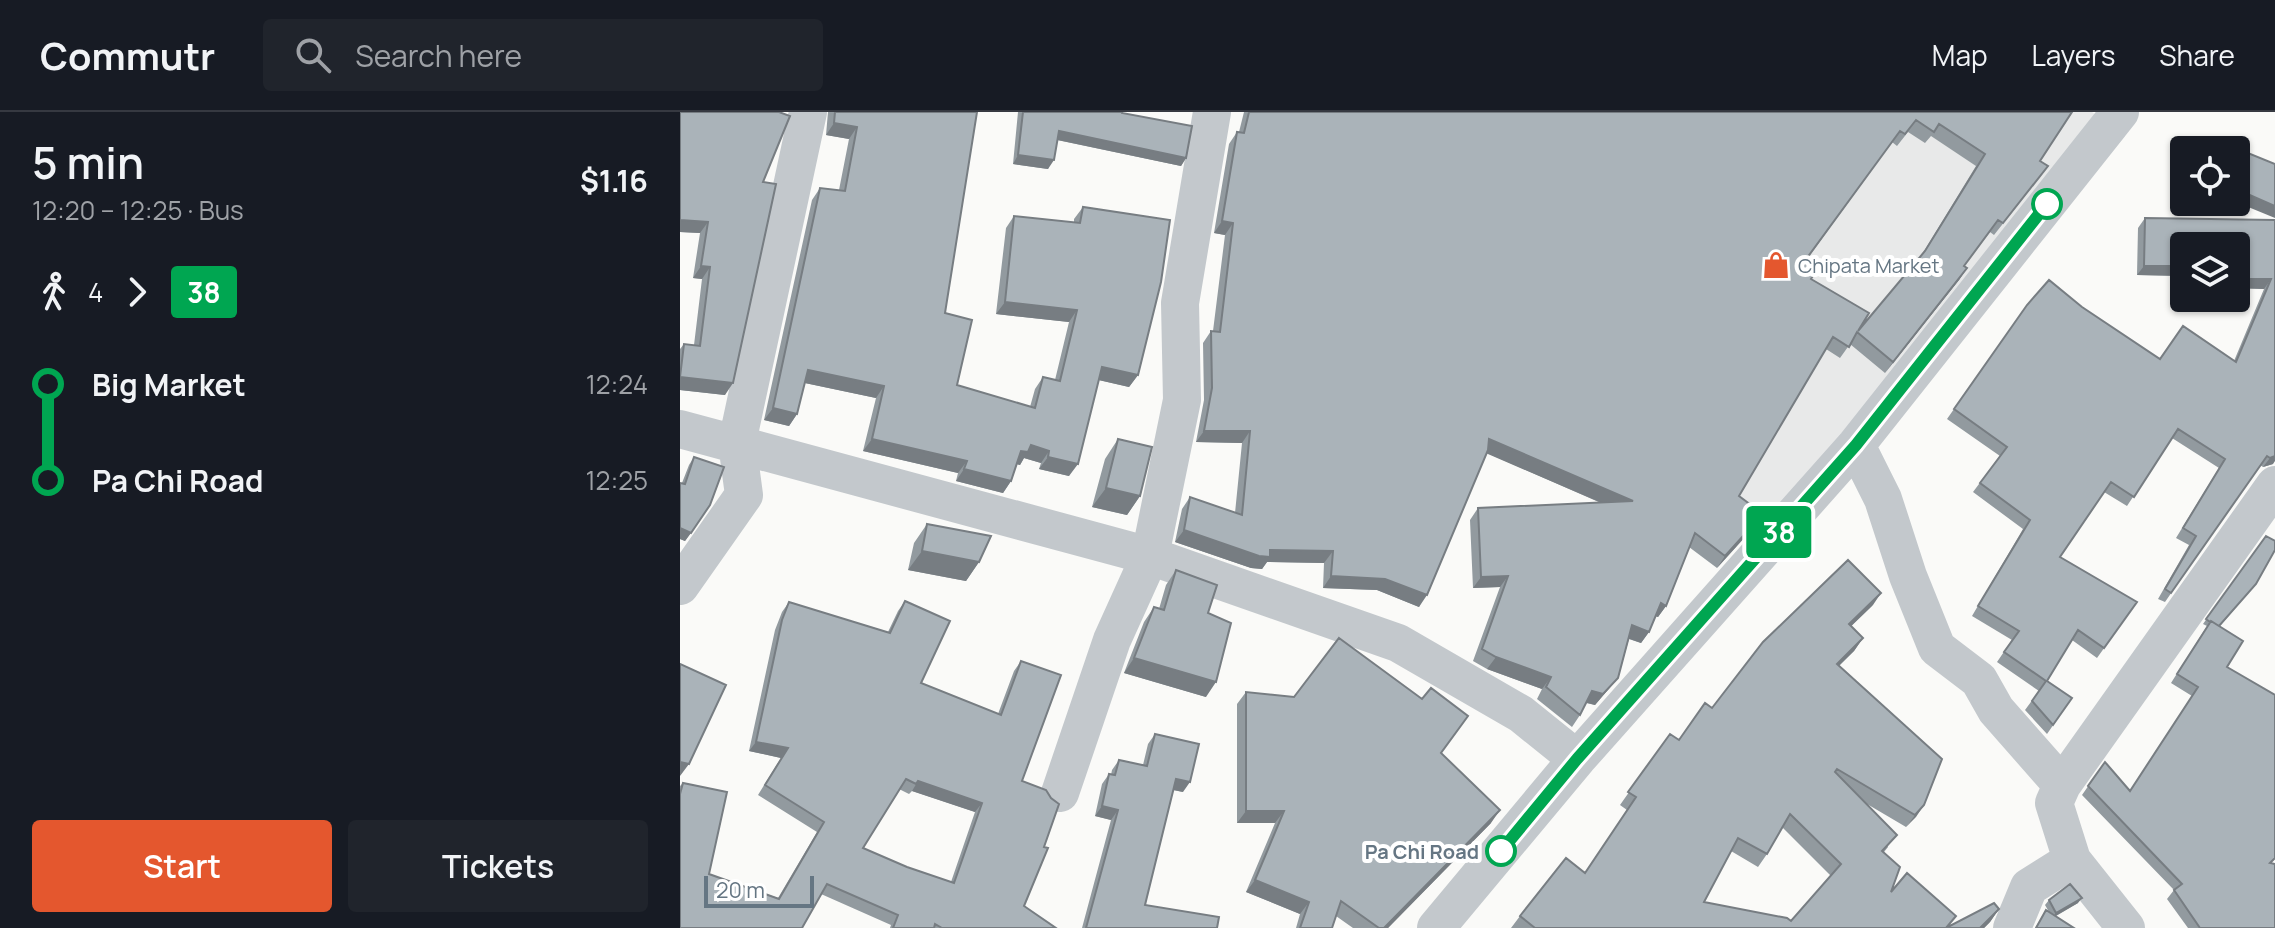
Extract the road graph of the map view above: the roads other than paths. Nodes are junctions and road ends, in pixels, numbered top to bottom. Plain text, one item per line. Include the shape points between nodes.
1 (808, 112) edge
2 (1212, 112) edge
3 (2120, 112) edge
4 (680, 429) edge
5 (737, 443) junction
6 (1856, 445) junction
7 (2275, 485) edge
8 (1150, 556) junction
9 (680, 586) edge
10 (1577, 759) junction
11 (2062, 785) junction
12 (1060, 793) dead end
13 (2072, 860) junction
14 (1436, 928) edge
15 (2012, 928) edge
16 (2126, 928) edge

1 - 5 street
2 - 8 street via 1180,303 1182,400
3 - 6 street
4 - 5 street
5 - 8 street
5 - 9 street via 744,495
6 - 10 street
6 - 11 street via 1883,499 1937,648 1979,680 1996,710
7 - 11 street
8 - 10 street via 1398,643 1521,714
8 - 12 street via 1112,640
10 - 14 street
11 - 13 street via 2054,803
13 - 15 street via 2029,887
13 - 16 street

